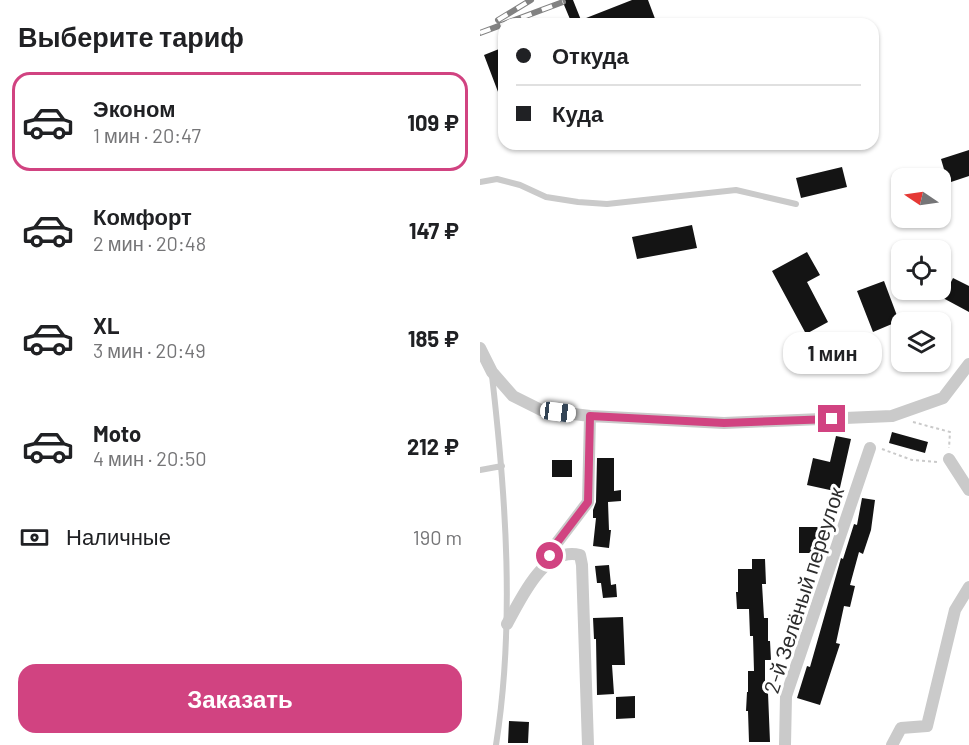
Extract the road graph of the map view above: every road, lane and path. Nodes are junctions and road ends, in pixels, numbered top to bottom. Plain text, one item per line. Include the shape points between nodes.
1 (480, 182) edge
2 (796, 204) dead end
3 (480, 348) edge
4 (969, 364) edge
5 (492, 372) junction
6 (590, 416) junction
7 (892, 416) junction
8 (870, 448) joint
9 (949, 459) junction
10 (502, 466) junction
11 (480, 470) edge
12 (969, 490) edge
13 (544, 567) junction
14 (969, 586) edge
15 (507, 624) junction
16 (496, 745) edge
17 (588, 745) edge
18 (785, 745) edge
19 (892, 745) edge

1 - 2 lane via 497,178 546,197 578,202 607,204 736,190
3 - 5 street
4 - 7 street via 943,398
5 - 6 street via 513,396 541,410
5 - 10 lane
6 - 7 street via 724,423
6 - 13 street via 588,502
7 - 9 path via 950,432
8 - 9 path via 938,463
8 - 18 street, 2-й Зелёный переулок via 786,696
9 - 12 street
10 - 11 lane
10 - 15 lane
13 - 15 street
13 - 17 street via 572,553 580,555
14 - 19 street via 955,610 927,726 902,728
15 - 16 lane

